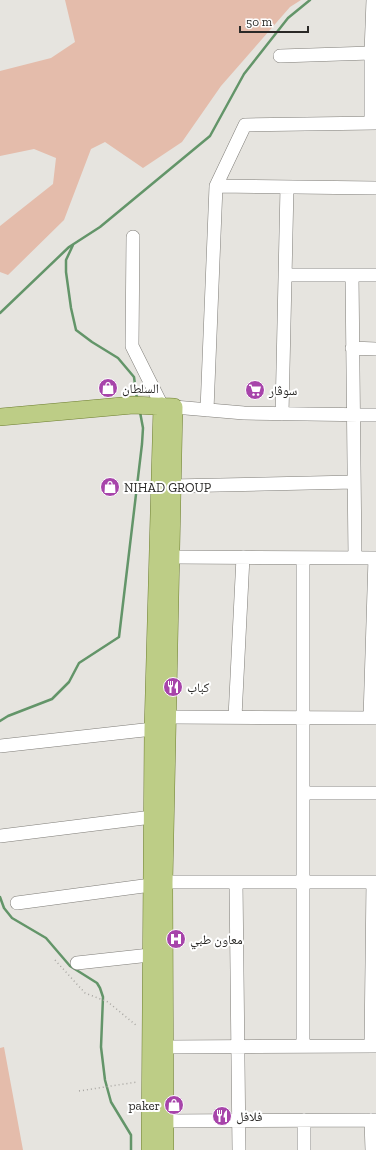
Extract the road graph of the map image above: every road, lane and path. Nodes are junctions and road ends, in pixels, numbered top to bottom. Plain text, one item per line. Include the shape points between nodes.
1 (373, 0) edge
2 (371, 53) junction
3 (280, 56) dead end
4 (373, 123) edge
5 (216, 186) junction
6 (287, 187) junction
7 (376, 188) edge
8 (133, 237) dead end
9 (286, 275) junction
10 (352, 275) junction
11 (376, 275) edge
12 (352, 348) junction
13 (376, 349) edge
14 (168, 406) junction
15 (206, 410) junction
16 (282, 414) junction
17 (352, 415) junction
18 (376, 415) edge
19 (0, 417) edge
20 (168, 479) junction
21 (354, 482) junction
22 (170, 557) junction
23 (243, 557) junction
24 (303, 558) junction
25 (355, 558) junction
26 (375, 558) edge
27 (167, 717) junction
28 (235, 717) junction
29 (303, 718) junction
30 (373, 718) edge
31 (153, 729) junction
32 (0, 746) edge
33 (303, 792) junction
34 (376, 793) edge
35 (152, 817) junction
36 (0, 836) edge
37 (236, 882) junction
38 (303, 882) junction
39 (374, 882) edge
40 (157, 883) junction
41 (17, 903) dead end
42 (157, 934) junction
43 (150, 955) junction
44 (55, 960) dead end
45 (78, 963) dead end
46 (150, 1036) junction
47 (238, 1046) junction
48 (303, 1046) junction
49 (374, 1046) edge
50 (165, 1047) junction
51 (149, 1081) junction
52 (79, 1090) dead end
53 (304, 1120) junction
54 (374, 1120) edge
55 (165, 1121) junction
56 (239, 1121) junction
57 (150, 1150) edge
58 (165, 1150) edge
59 (239, 1150) edge
60 (304, 1150) edge
61 (372, 1150) edge

1 - 2 street
2 - 3 street
2 - 4 street
4 - 5 street via 246,125
5 - 6 street
5 - 15 street
6 - 7 street
6 - 9 street
8 - 14 street via 132,346
9 - 10 street
9 - 16 street
10 - 11 street
10 - 12 street
12 - 13 street
12 - 17 street
14 - 15 street
14 - 19 main road via 139,405
14 - 20 main road
15 - 16 street
16 - 17 street
17 - 18 street
17 - 21 street
20 - 21 street
20 - 22 main road
20 - 31 main road
21 - 25 street
22 - 23 street
22 - 27 main road
23 - 24 street
23 - 28 street
24 - 25 street
24 - 29 street
25 - 26 street
26 - 30 street
27 - 28 street
27 - 40 main road
28 - 29 street
29 - 30 street
29 - 33 street
31 - 32 street
31 - 35 main road
33 - 34 street
33 - 38 street
35 - 36 street
35 - 40 main road
37 - 38 street
37 - 40 street
37 - 47 street
38 - 39 street
38 - 48 street
39 - 49 street
40 - 41 street
40 - 42 main road
42 - 43 main road
42 - 50 main road
43 - 45 street
43 - 46 main road
44 - 46 path via 82,990 108,1002
46 - 51 main road
47 - 48 street
47 - 50 street
47 - 56 street
48 - 49 street
50 - 55 main road
51 - 52 path
51 - 57 main road
53 - 54 street
53 - 56 street
53 - 60 street
54 - 61 street
55 - 56 street
55 - 58 main road
56 - 59 street

